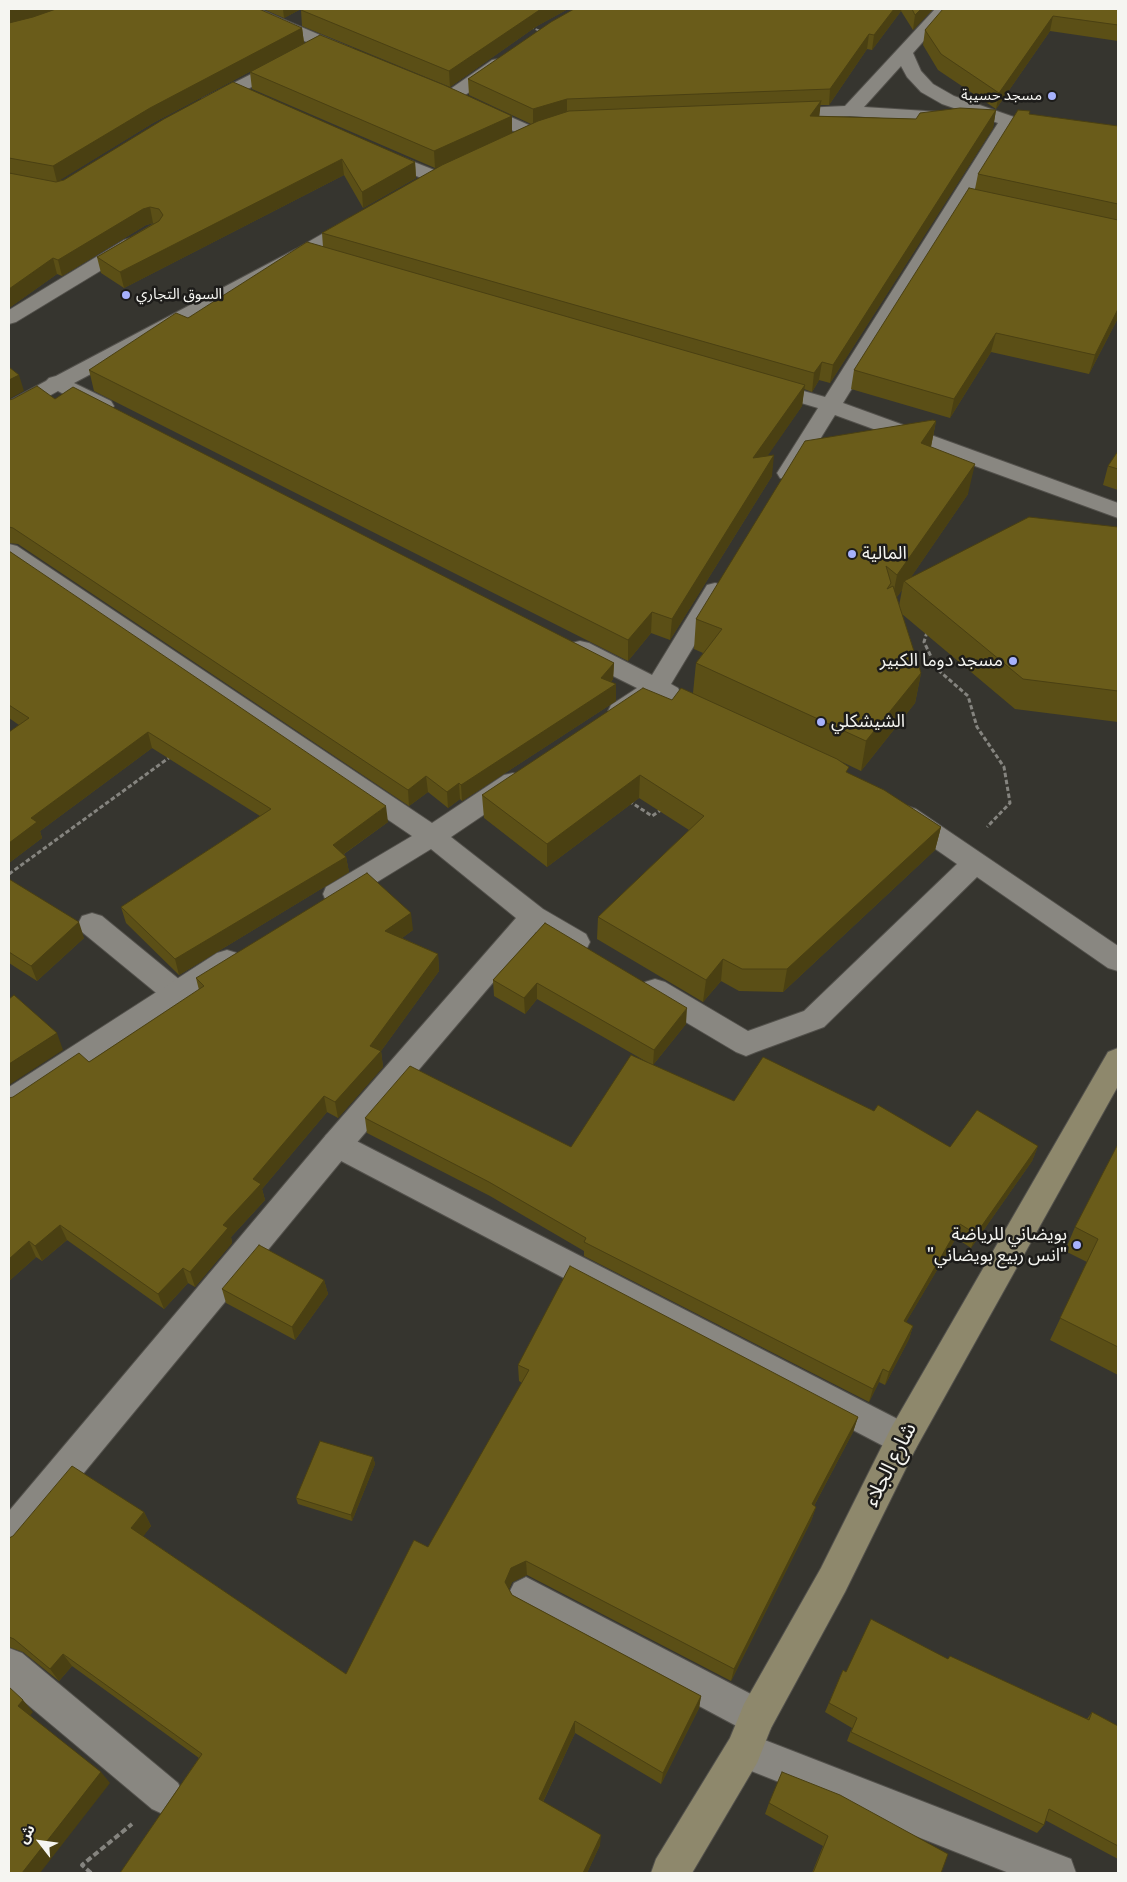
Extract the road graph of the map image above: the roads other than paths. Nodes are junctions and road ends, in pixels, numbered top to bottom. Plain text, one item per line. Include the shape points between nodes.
1 (246, 9) edge
2 (944, 9) edge
3 (544, 32) edge
4 (321, 43) junction
5 (904, 53) junction
6 (365, 61) edge
7 (236, 89) junction
8 (435, 89) edge
9 (452, 96) junction
10 (253, 97) edge
11 (194, 111) edge
12 (850, 111) junction
13 (761, 114) edge
14 (1017, 122) junction
15 (514, 141) edge
16 (362, 145) edge
17 (453, 169) edge
18 (435, 177) junction
19 (418, 186) edge
20 (369, 215) edge
21 (145, 236) edge
22 (303, 253) junction
23 (331, 261) edge
24 (9, 318) edge
25 (56, 382) junction
26 (753, 383) edge
27 (829, 405) junction
28 (9, 409) edge
29 (126, 418) edge
30 (778, 488) edge
31 (1118, 511) edge
32 (9, 551) edge
33 (727, 572) edge
34 (559, 638) edge
35 (656, 688) junction
36 (692, 704) edge
37 (601, 723) edge
38 (530, 770) edge
39 (891, 806) edge
40 (432, 836) junction
41 (970, 858) junction
42 (316, 907) edge
43 (533, 916) junction
44 (92, 924) dead end
45 (250, 947) edge
46 (601, 957) edge
47 (1118, 960) edge
48 (635, 978) edge
49 (176, 993) junction
50 (1118, 1060) edge
51 (9, 1102) edge
52 (337, 1144) junction
53 (903, 1439) junction
54 (9, 1537) edge
55 (526, 1595) dead end
56 (9, 1666) edge
57 (757, 1717) junction
58 (744, 1750) junction
59 (165, 1796) road end
60 (670, 1873) edge
61 (1057, 1873) edge

1 - 4 street via 293,22
2 - 5 street
3 - 9 street
4 - 6 street
4 - 7 street
5 - 12 street
5 - 14 street via 913,73 927,88 969,109
7 - 10 street
7 - 11 street
8 - 9 street
9 - 15 street via 541,130
12 - 13 street
12 - 14 street
14 - 27 street via 970,200
16 - 18 street
17 - 18 street
18 - 19 street
20 - 22 street
21 - 24 street
22 - 23 street
22 - 25 street
25 - 28 street
25 - 29 street
26 - 27 street
27 - 30 street
27 - 31 street
32 - 40 street
33 - 35 street
34 - 35 street
35 - 36 street
35 - 37 street
38 - 40 street
39 - 41 street
40 - 42 street
40 - 43 street
41 - 47 street
41 - 48 street via 814,1019 746,1044
43 - 46 street
43 - 52 street
44 - 49 street
45 - 49 street
49 - 51 street
50 - 53 street, شارع الجلاء
52 - 53 street
52 - 54 street
53 - 57 street, شارع الجلاء via 833,1580
55 - 57 street
56 - 59 street
57 - 58 street, شارع الجلاء
58 - 60 street, شارع الجلاء
58 - 61 street

